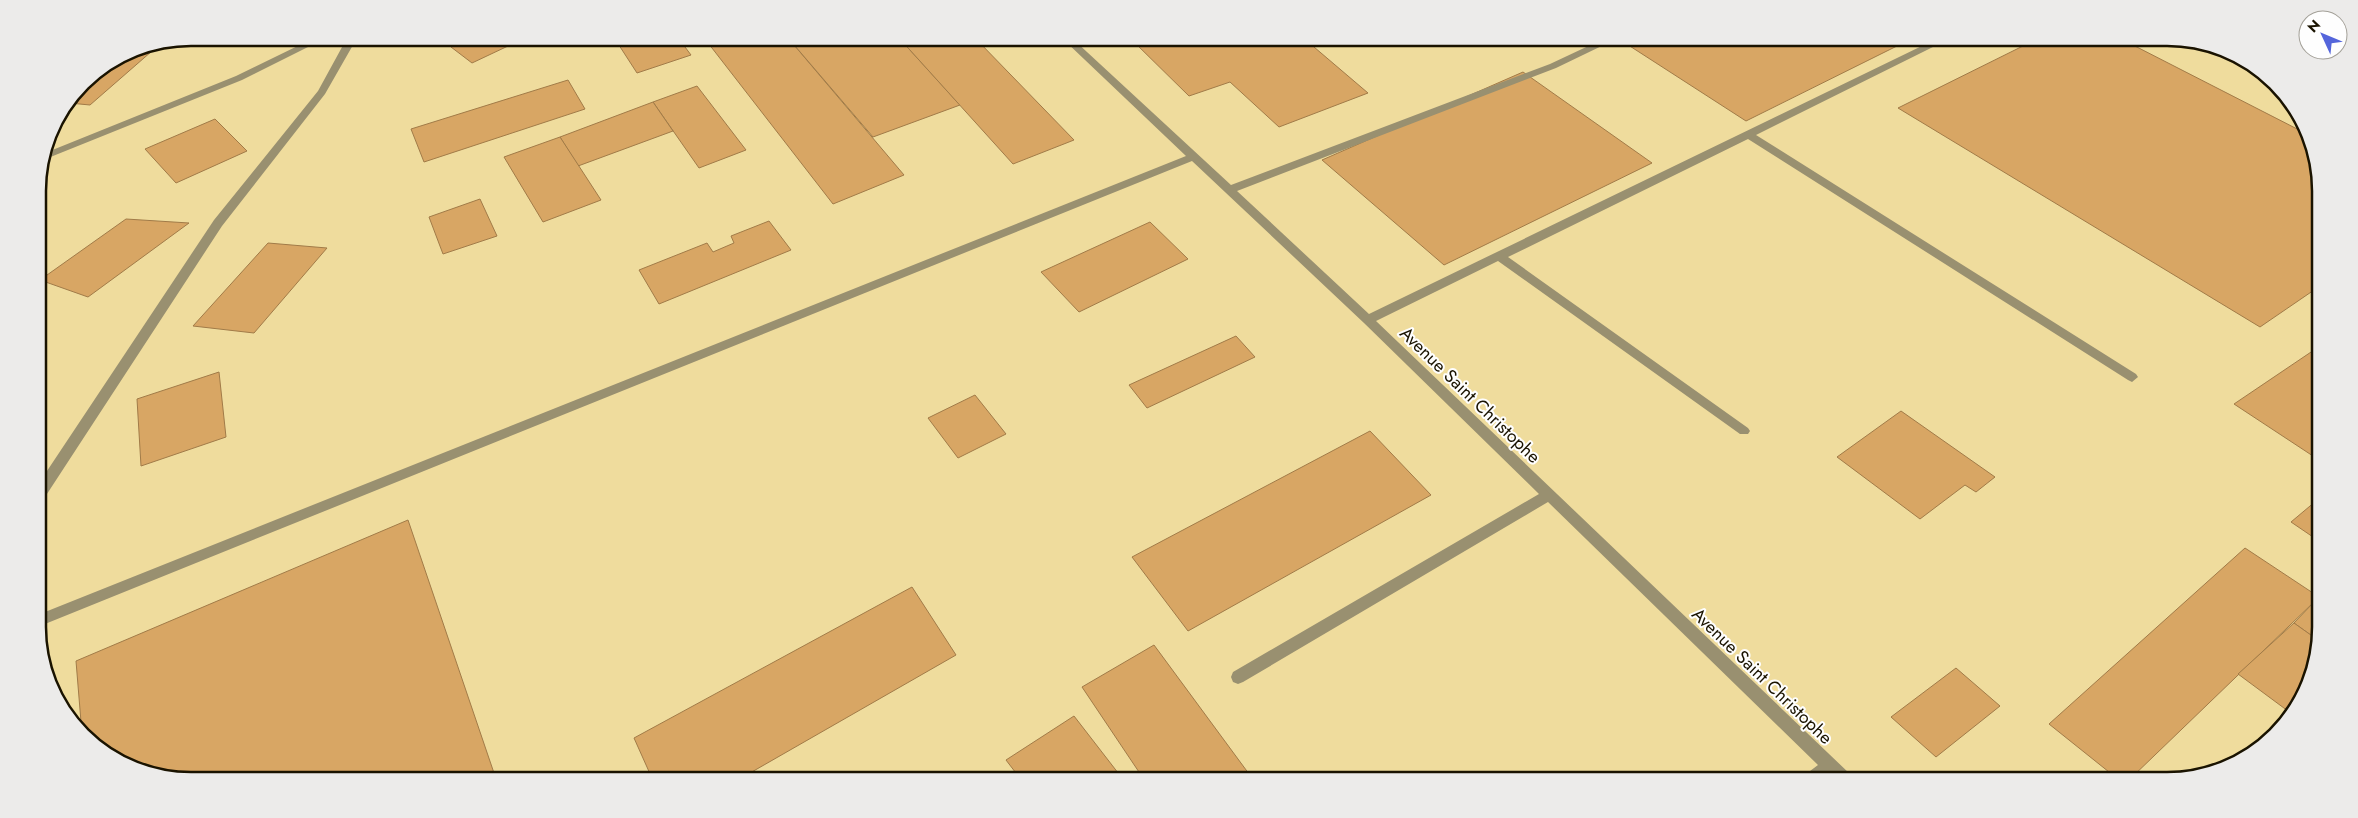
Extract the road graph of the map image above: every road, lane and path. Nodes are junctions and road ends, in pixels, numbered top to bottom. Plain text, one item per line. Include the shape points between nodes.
1 (1596, 46) edge
2 (1930, 46) edge
3 (303, 47) edge
4 (347, 47) edge
5 (1076, 47) edge
6 (1749, 135) junction
7 (51, 155) edge
8 (1192, 157) junction
9 (1229, 190) junction
10 (1499, 256) junction
11 (1368, 320) junction
12 (2132, 377) dead end
13 (1744, 431) dead end
14 (46, 483) edge
15 (1548, 495) junction
16 (46, 618) edge
17 (1238, 677) dead end
18 (1829, 766) junction
19 (1822, 771) edge
20 (1835, 771) edge

1 - 9 street via 1553,66
2 - 6 street
3 - 7 street via 239,78
4 - 14 street via 322,92 218,223
5 - 8 street, Avenue Saint Christophe
6 - 10 street
6 - 12 street
8 - 9 street, Avenue Saint Christophe
8 - 16 street
9 - 11 street, Avenue Saint Christophe
10 - 11 street
10 - 13 street
11 - 15 street, Avenue Saint Christophe
15 - 17 street
15 - 18 street, Avenue Saint Christophe
18 - 19 street
18 - 20 street, Avenue Saint Christophe

